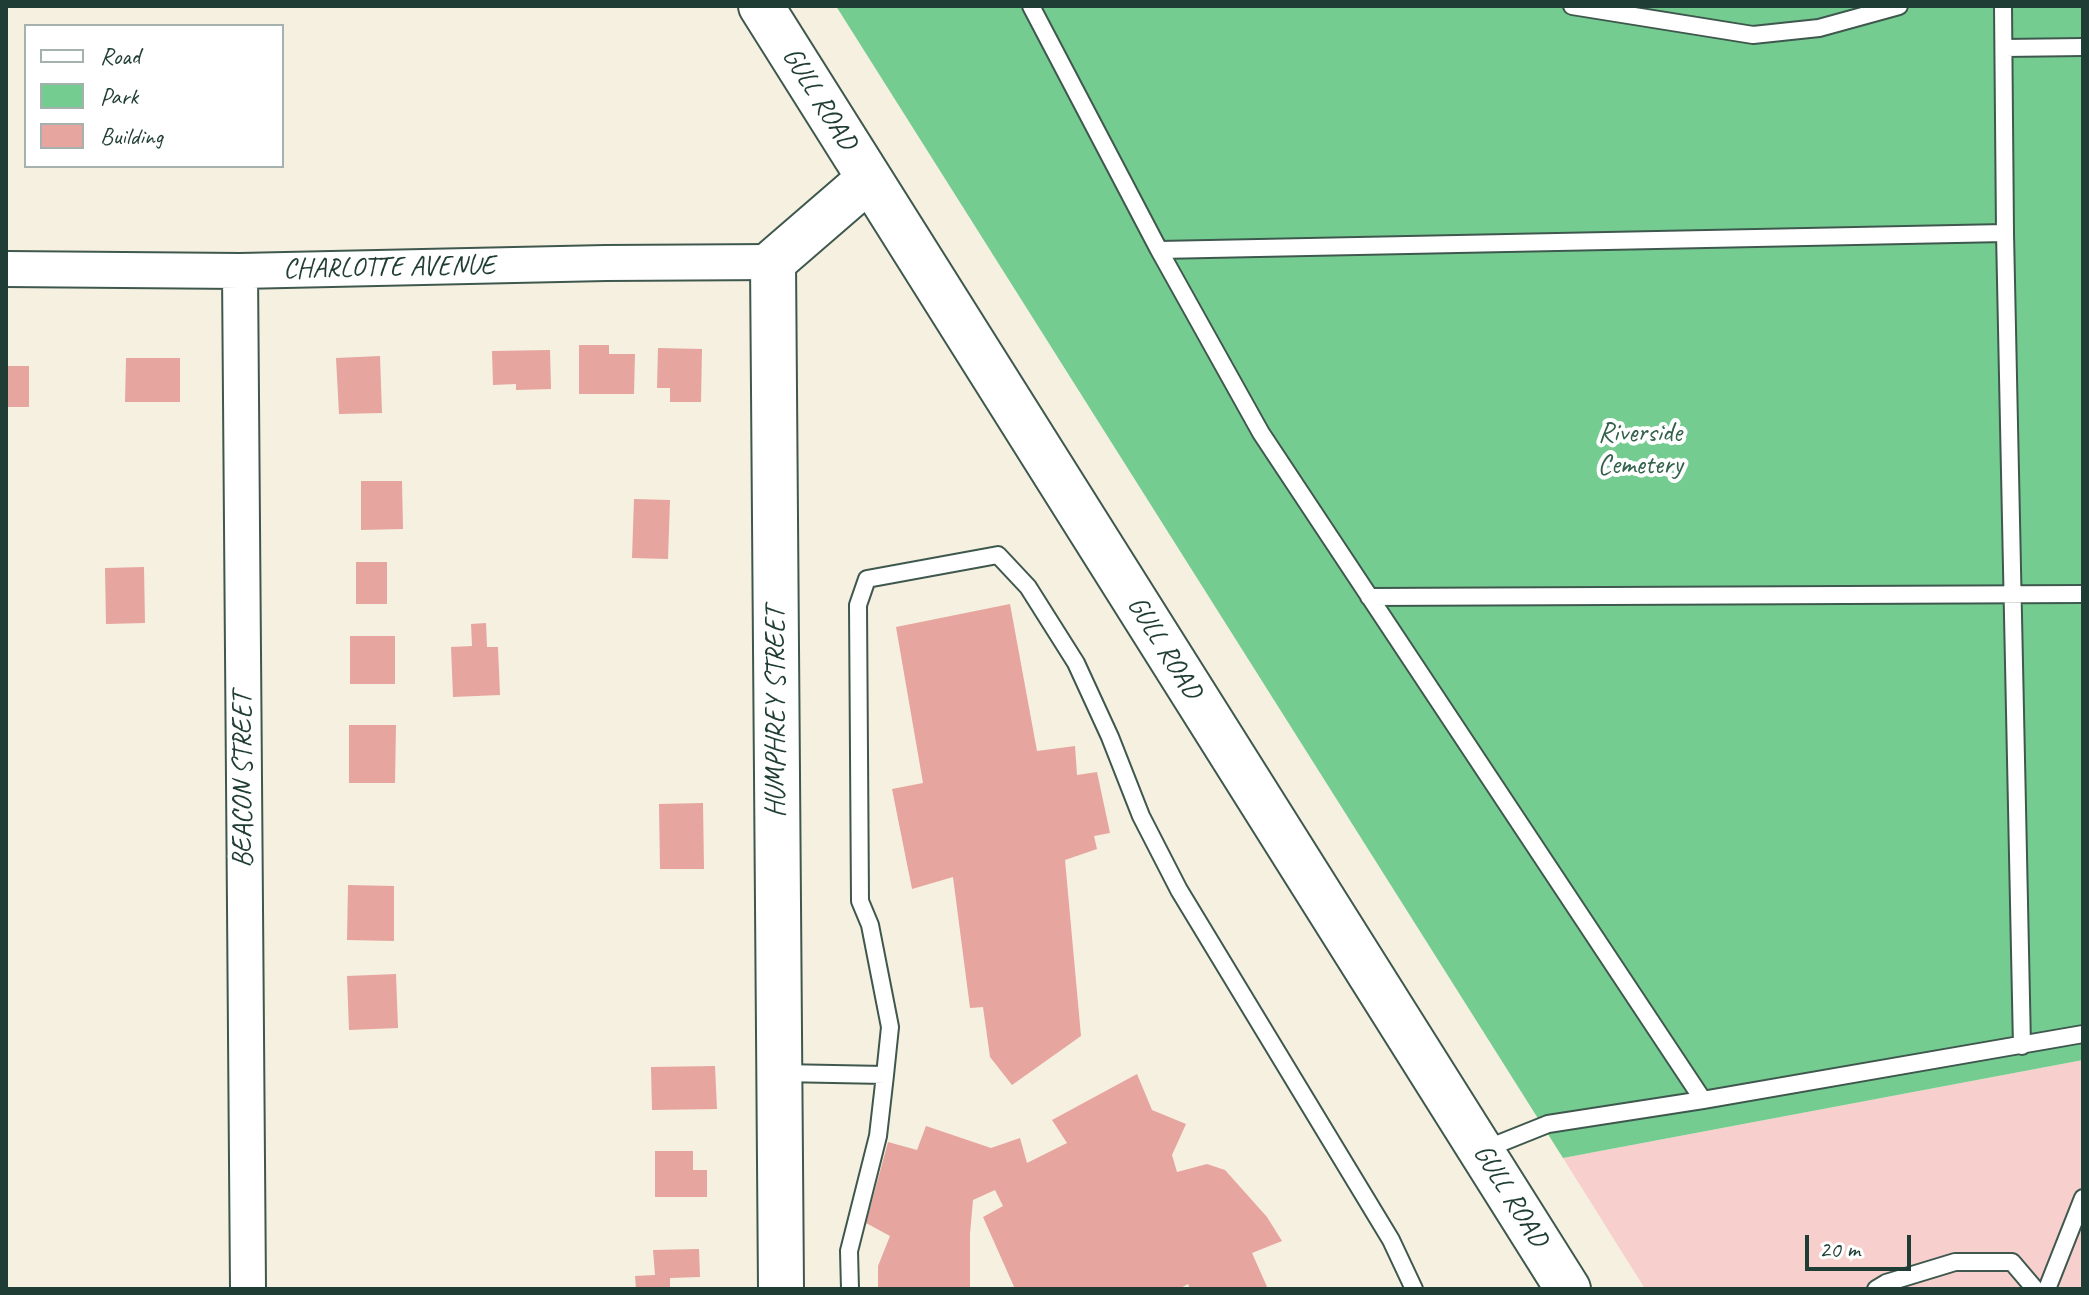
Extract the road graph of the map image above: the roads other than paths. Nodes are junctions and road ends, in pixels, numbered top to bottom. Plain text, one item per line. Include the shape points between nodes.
1 (761, 6) edge
2 (1031, 6) edge
3 (1572, 6) edge
4 (1899, 6) edge
5 (2003, 6) edge
6 (2083, 47) edge
7 (2004, 48) junction
8 (869, 179) junction
9 (2005, 233) junction
10 (1159, 250) junction
11 (773, 262) junction
12 (6, 269) edge
13 (240, 271) junction
14 (2013, 594) junction
15 (2083, 594) edge
16 (1369, 597) junction
17 (2083, 1034) edge
18 (2022, 1046) junction
19 (780, 1073) junction
20 (885, 1075) junction
21 (1703, 1100) junction
22 (1481, 1150) junction
23 (2083, 1198) edge
24 (248, 1289) edge
25 (781, 1289) edge
26 (850, 1289) edge
27 (1414, 1289) edge
28 (1568, 1289) edge
29 (1876, 1289) edge
30 (2035, 1289) edge
31 (2047, 1289) edge

1 - 8 main road, GULL ROAD
2 - 10 lane
3 - 4 lane via 1753,35 1819,28
5 - 7 lane
6 - 7 lane
7 - 9 lane
8 - 11 main road
8 - 22 main road, GULL ROAD
9 - 10 lane
9 - 14 lane
10 - 16 lane via 1261,433
11 - 13 street, CHARLOTTE AVENUE
11 - 19 main road, HUMPHREY STREET
12 - 13 street, CHARLOTTE AVENUE
13 - 24 street, BEACON STREET
14 - 15 lane
14 - 16 lane
14 - 18 lane
16 - 21 lane
17 - 18 lane
18 - 21 lane
19 - 20 lane
19 - 25 main road, HUMPHREY STREET
20 - 26 lane via 878,1136 849,1251
20 - 27 lane via 890,1027 870,925 860,901 858,605 867,579 998,555 1028,587 1076,663 1141,816 1179,890 1391,1240
21 - 22 lane via 1548,1124
22 - 28 main road, GULL ROAD
23 - 31 lane
29 - 30 lane via 1955,1262 2012,1262

